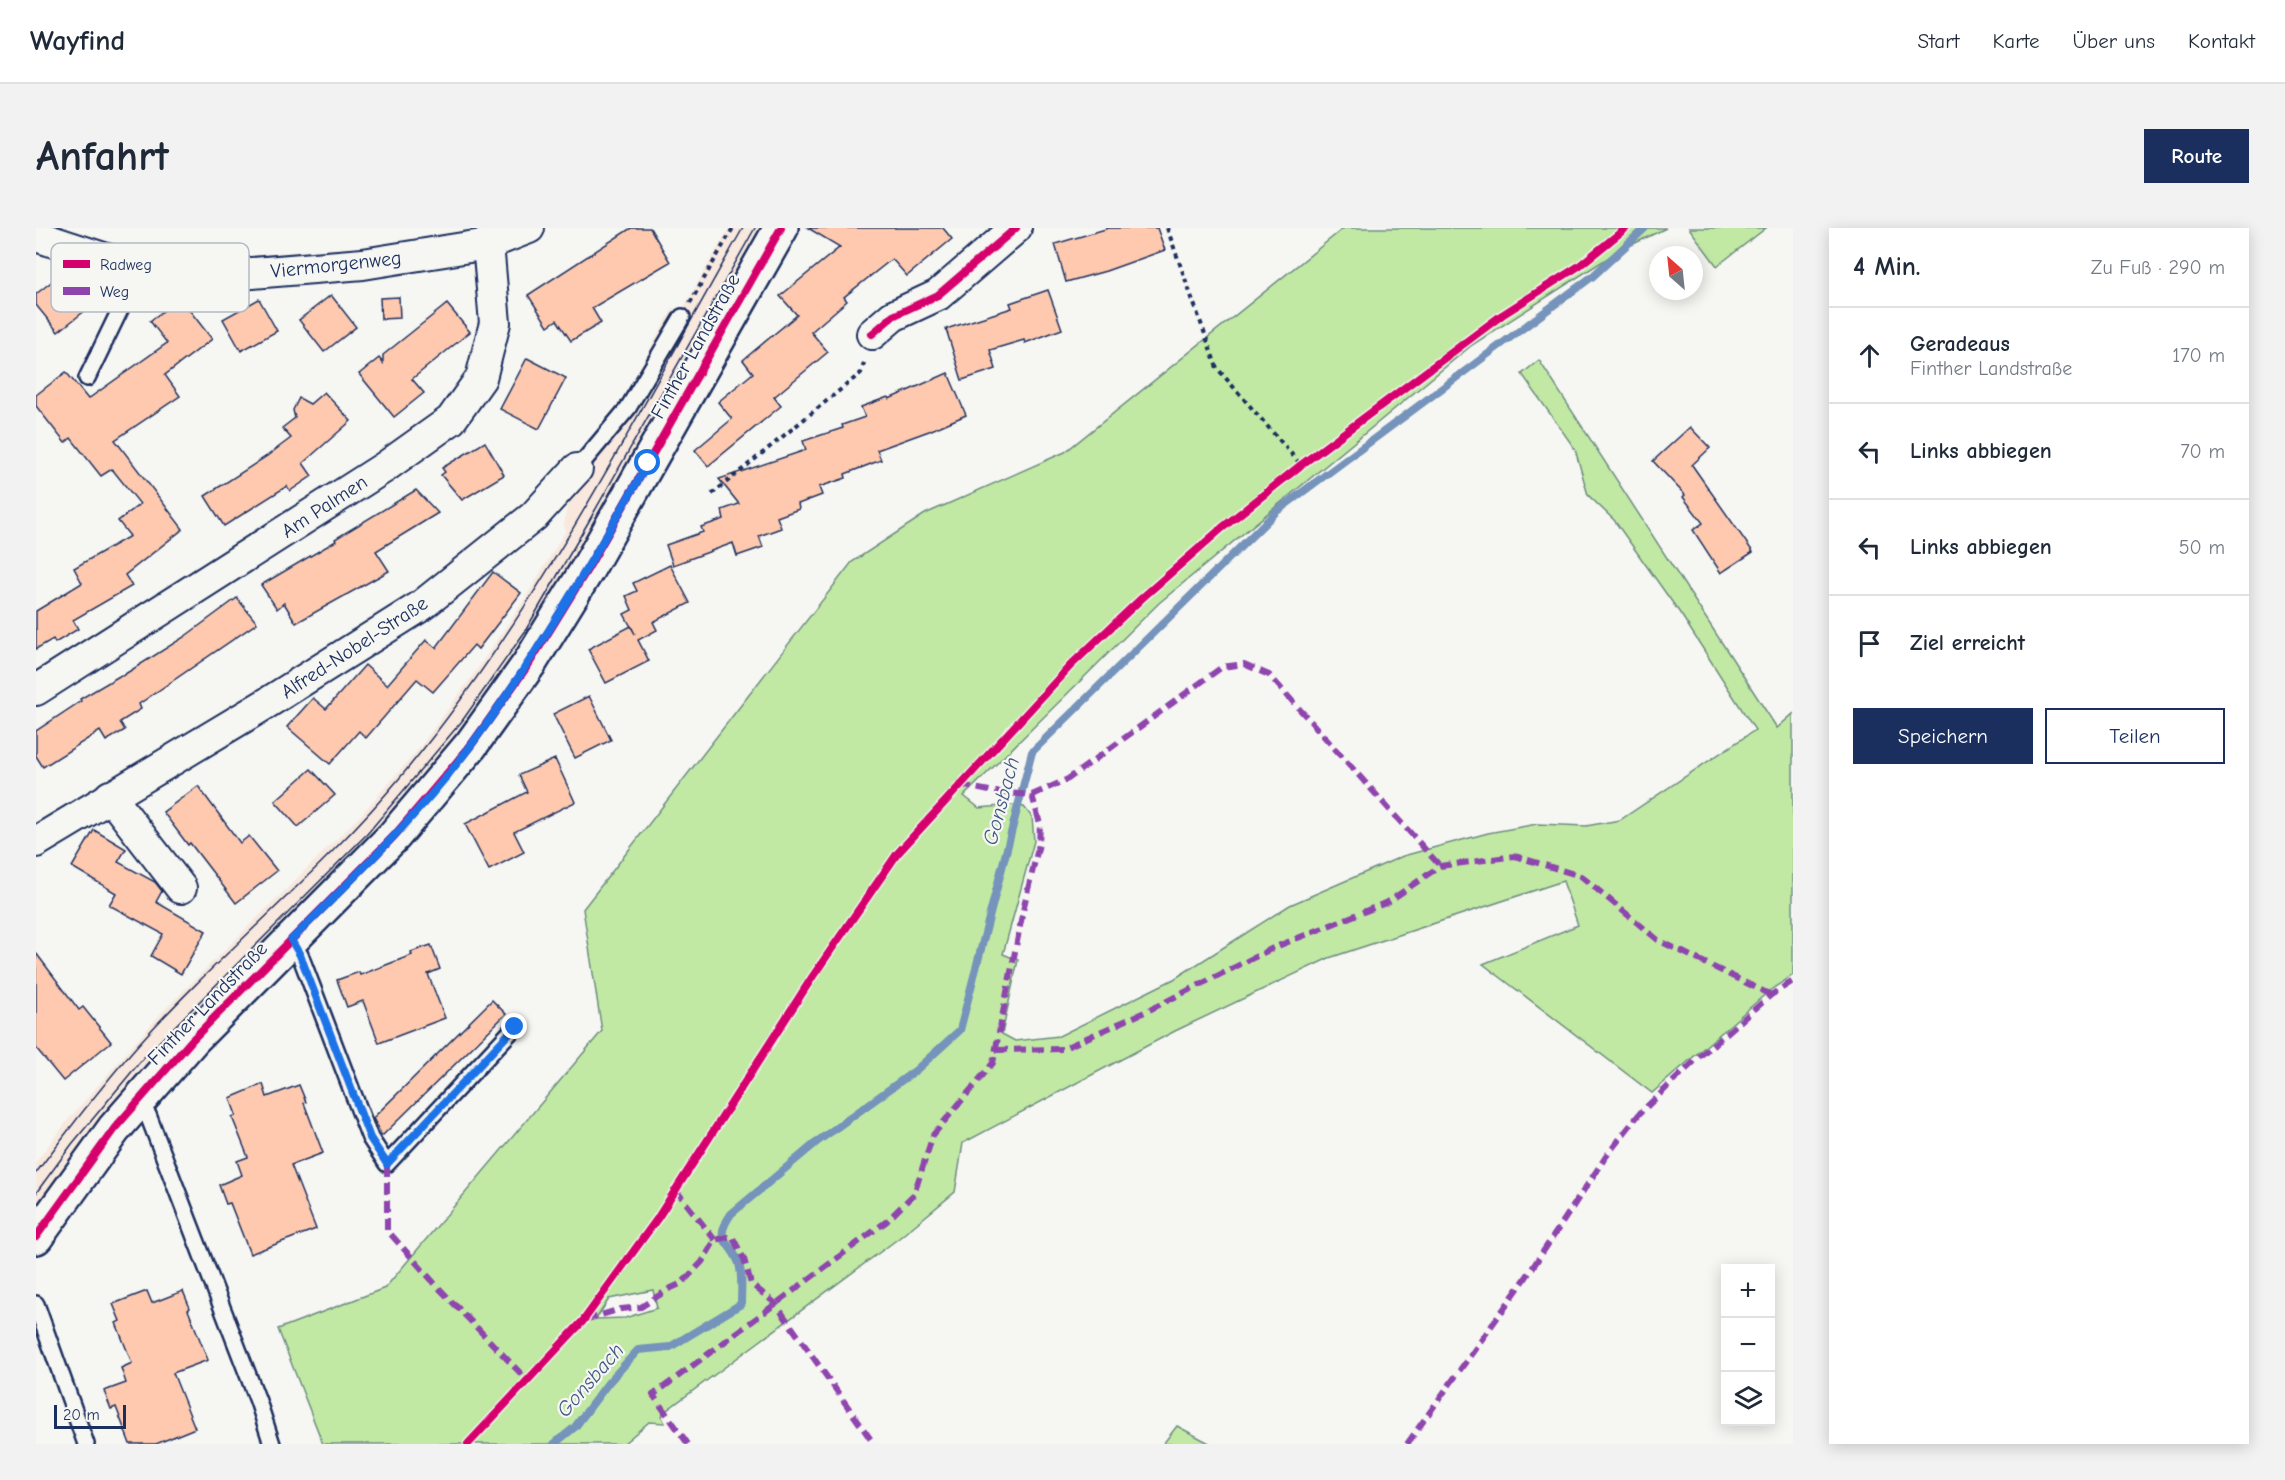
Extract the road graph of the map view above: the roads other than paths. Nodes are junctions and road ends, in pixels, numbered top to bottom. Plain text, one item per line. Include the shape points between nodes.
1 (529, 228) edge
2 (781, 228) edge
3 (1016, 228) edge
4 (36, 236) edge
5 (57, 243) edge
6 (488, 244) junction
7 (249, 273) edge
8 (119, 312) edge
9 (684, 314) road end
10 (872, 334) dead end
11 (87, 378) dead end
12 (577, 469) joint
13 (36, 690) edge
14 (110, 796) junction
15 (36, 842) edge
16 (181, 888) dead end
17 (291, 940) junction
18 (515, 1027) dead end
19 (137, 1102) junction
20 (36, 1237) edge
21 (36, 1304) edge
22 (87, 1444) edge
23 (272, 1444) edge

1 - 6 street, Viermorgenweg
2 - 17 main road, Finther Landstraße via 587,570 529,664 422,806
3 - 10 street via 938,295 894,316
4 - 5 street, Viermorgenweg
6 - 7 street, Viermorgenweg via 363,264
6 - 13 street, Am Palmen via 495,323 481,378 451,420 385,467
8 - 11 lane
9 - 12 lane via 628,408
12 - 14 street, Alfred-Nobel-Straße via 534,516 421,606
14 - 15 street, Alfred-Nobel-Straße
14 - 16 street
17 - 18 lane via 370,1138 387,1164
17 - 19 main road, Finther Landstraße
19 - 20 main road, Finther Landstraße
19 - 23 lane via 148,1115
21 - 22 lane

